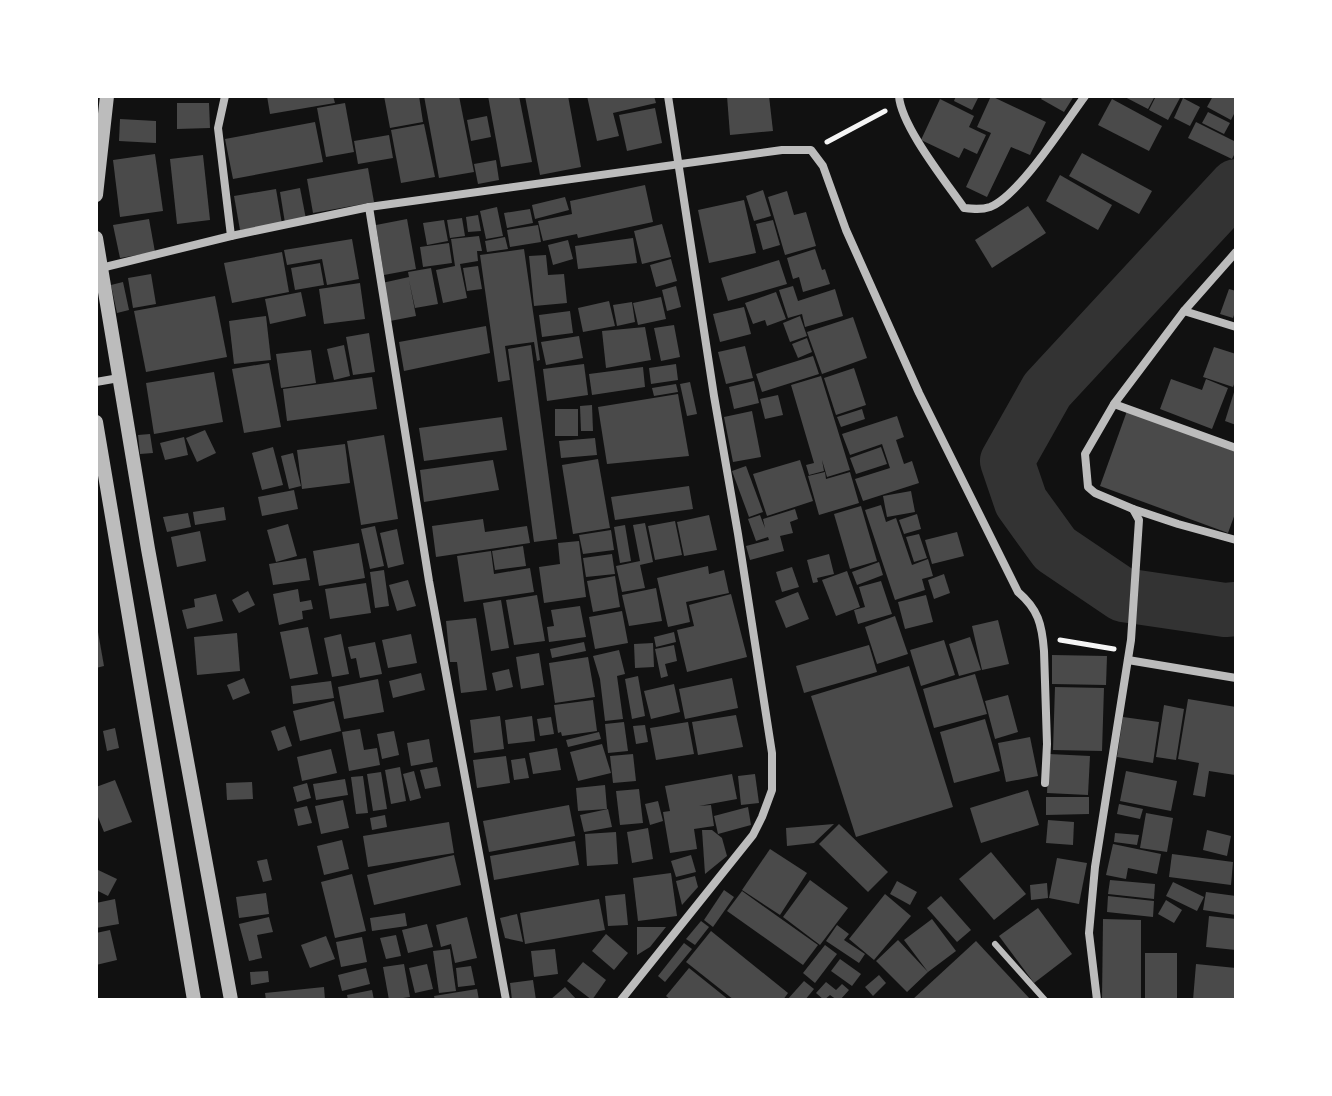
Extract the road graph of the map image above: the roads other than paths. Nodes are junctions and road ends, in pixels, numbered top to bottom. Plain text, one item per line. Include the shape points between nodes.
1 (107, 96) edge
2 (225, 96) edge
3 (668, 96) edge
4 (1085, 96) edge
5 (899, 99) edge
6 (678, 164) junction
7 (96, 195) edge
8 (369, 207) junction
9 (231, 236) junction
10 (96, 238) edge
11 (1236, 252) edge
12 (98, 268) edge
13 (1184, 311) junction
14 (1236, 327) edge
15 (119, 378) junction
16 (96, 382) edge
17 (1114, 404) junction
18 (96, 422) edge
19 (1236, 448) edge
20 (1133, 509) junction
21 (1236, 540) edge
22 (1128, 656) junction
23 (1236, 678) edge
24 (1045, 783) dead end
25 (995, 944) dead end
26 (194, 1000) edge
27 (231, 1000) edge
28 (506, 1000) edge
29 (621, 1000) edge
30 (1045, 1000) edge
31 (1097, 1000) edge

1 - 7 street
2 - 9 street via 218,128
3 - 6 street
4 - 5 street via 1015,190 991,207 978,209 964,208 914,134
6 - 8 street
6 - 24 street via 811,150 823,166 919,393 1018,592 1036,610 1043,638
6 - 29 street via 772,753 772,790 753,835
8 - 9 street
8 - 28 street via 429,581
9 - 12 street
10 - 12 street
11 - 13 street
12 - 15 street
13 - 14 street
13 - 17 street
15 - 16 street
15 - 27 street
17 - 19 street
17 - 20 street via 1085,454 1088,487
18 - 26 street
20 - 21 street
20 - 22 street via 1139,520
22 - 23 street
22 - 31 street via 1091,907
25 - 30 lane

